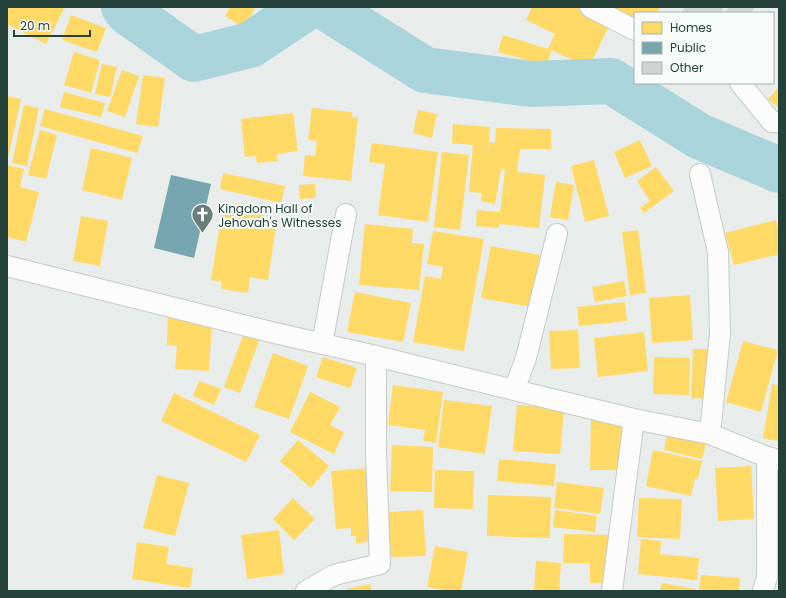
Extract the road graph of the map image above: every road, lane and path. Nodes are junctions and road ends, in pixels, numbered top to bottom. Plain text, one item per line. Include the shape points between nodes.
1 (590, 7) edge
2 (634, 29) edge
3 (741, 84) edge
4 (779, 122) edge
5 (700, 174) dead end
6 (346, 214) dead end
7 (557, 234) dead end
8 (7, 266) edge
9 (322, 344) junction
10 (376, 356) junction
11 (514, 390) junction
12 (634, 419) junction
13 (710, 434) junction
14 (773, 458) edge
15 (306, 591) edge
16 (612, 591) edge
17 (763, 591) edge

1 - 2 street
3 - 4 street via 772,122
5 - 13 street via 718,252 720,333
6 - 9 street
7 - 11 street via 528,350
8 - 9 street
9 - 10 street
10 - 11 street
10 - 15 street via 380,564 334,575
11 - 12 street
12 - 13 street
12 - 16 street
13 - 14 street
14 - 17 street via 767,577

